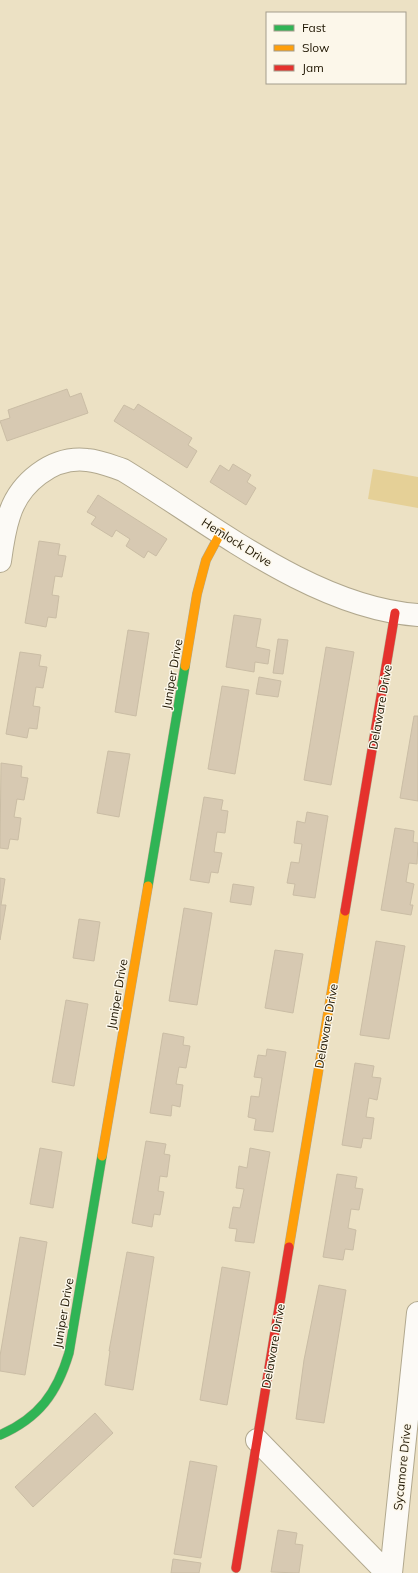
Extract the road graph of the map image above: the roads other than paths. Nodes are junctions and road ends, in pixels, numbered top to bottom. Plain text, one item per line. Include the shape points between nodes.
1 (221, 532) junction
2 (0, 561) edge
3 (395, 613) junction
4 (418, 614) edge
5 (418, 1313) edge
6 (0, 1435) edge
7 (257, 1440) junction
8 (236, 1568) dead end
9 (387, 1573) edge
10 (391, 1573) edge

1 - 2 street, Hemlock Drive via 123,470 87,460 62,463 47,468 23,489 9,516
1 - 3 street, Hemlock Drive via 311,585
1 - 6 street, Juniper Drive via 206,560 197,594 69,1353 64,1371 46,1403 19,1426
3 - 4 street, Hemlock Drive
3 - 7 street, Delaware Drive
5 - 10 street, Sycamore Drive
7 - 8 street, Delaware Drive
7 - 9 street

